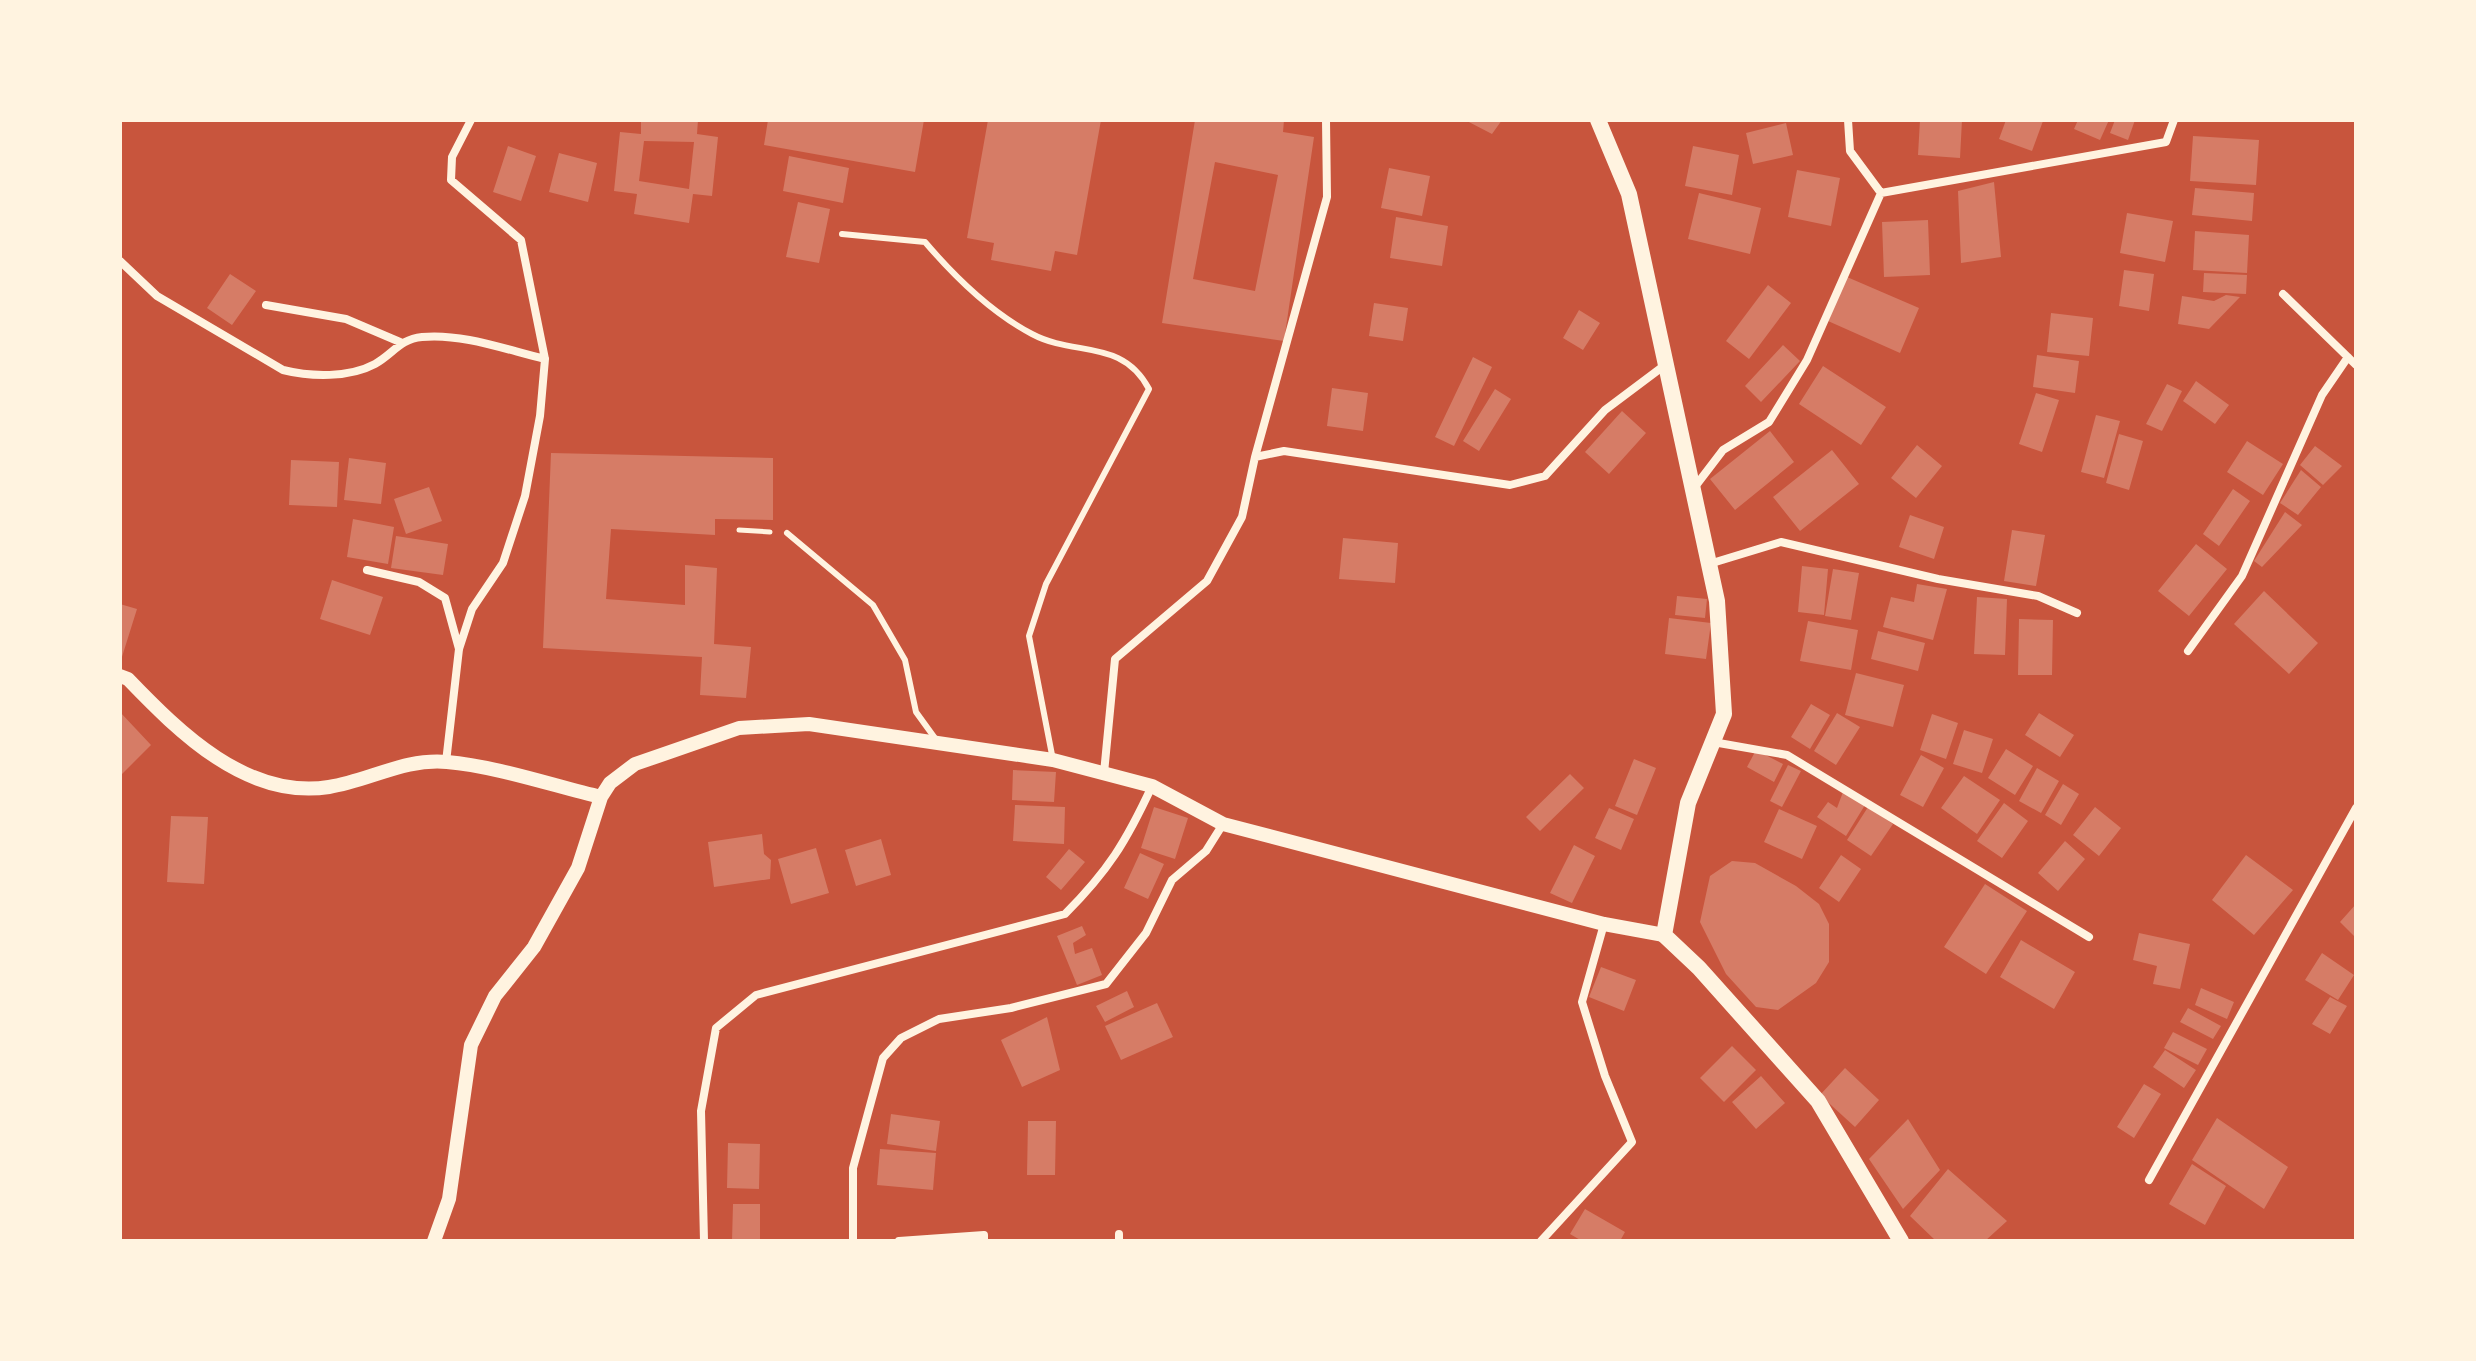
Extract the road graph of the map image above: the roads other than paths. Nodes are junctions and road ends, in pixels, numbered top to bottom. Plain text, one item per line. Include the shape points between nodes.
1 (471, 120) edge
2 (1326, 120) edge
3 (1598, 120) edge
4 (1848, 120) edge
5 (2174, 120) edge
6 (1881, 193) junction
7 (842, 234) dead end
8 (120, 261) edge
9 (2283, 294) dead end
10 (266, 305) dead end
11 (400, 342) junction
12 (2348, 357) junction
13 (545, 359) junction
14 (1665, 365) junction
15 (2356, 365) edge
16 (1255, 457) junction
17 (1691, 492) junction
18 (787, 533) road end
19 (1708, 564) junction
20 (367, 570) dead end
21 (2077, 613) dead end
22 (459, 649) junction
23 (2188, 651) dead end
24 (120, 676) edge
25 (1713, 742) junction
26 (939, 744) junction
27 (1053, 760) junction
28 (446, 762) junction
29 (1104, 773) junction
30 (1152, 786) junction
31 (601, 797) junction
32 (2356, 808) edge
33 (1223, 824) junction
34 (1604, 924) junction
35 (1664, 935) junction
36 (2089, 937) dead end
37 (2149, 1180) dead end
38 (434, 1241) edge
39 (704, 1241) edge
40 (853, 1241) edge
41 (899, 1241) edge
42 (984, 1241) edge
43 (1541, 1241) edge
44 (1901, 1241) edge

1 - 13 street via 452,157 451,180 521,240
2 - 16 street via 1327,197
3 - 14 main road via 1629,194
4 - 6 street via 1850,151
5 - 6 street via 2166,142
6 - 17 street via 1807,360 1769,422 1723,450
7 - 27 lane via 925,242 947,267 1028,332 1046,341 1105,352 1138,369 1149,389 1046,584 1029,636
8 - 11 street via 157,296 283,370 347,373 376,364
9 - 12 street
10 - 11 street via 346,319
11 - 13 street via 452,338
12 - 15 street
12 - 23 street via 2322,395 2242,576
13 - 22 street via 525,496 503,563 472,609
14 - 16 street via 1605,410 1545,476 1510,485 1284,451
14 - 17 main road
16 - 29 street via 1242,517 1207,581 1115,659
17 - 19 main road
18 - 26 lane via 873,605 905,660 916,712
19 - 21 street via 1781,542 2038,596
19 - 25 main road via 1717,601 1724,714
20 - 22 street via 419,582 445,598
22 - 28 street
24 - 28 street via 173,726 234,770 296,789 330,787 397,766
25 - 35 main road via 1688,803
25 - 36 street via 1787,755
26 - 27 street
26 - 31 street via 809,724 739,728 635,764
27 - 29 street
28 - 31 street
29 - 30 street
30 - 33 street
30 - 39 street via 1126,843 1065,914 756,995 716,1028 701,1111
31 - 38 street via 578,868 534,947 495,996 471,1045 449,1199
32 - 37 street
33 - 34 street
33 - 40 street via 1206,851 1172,880 1146,933 1106,984 1011,1008 939,1019 901,1038 883,1058 853,1168
34 - 35 street
34 - 43 street via 1582,1002 1632,1142
35 - 44 main road via 1818,1101
41 - 42 street via 984,1235

